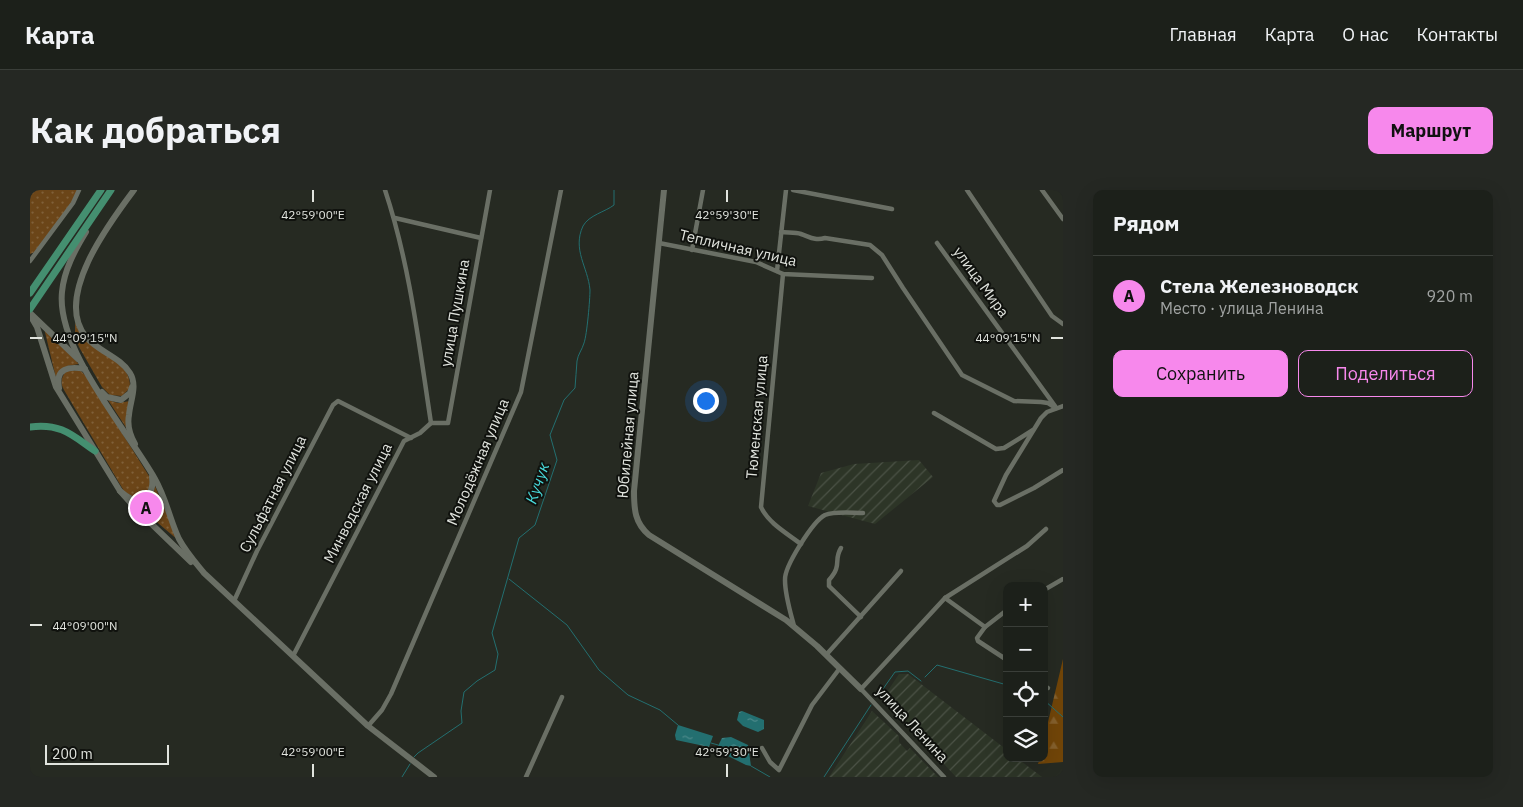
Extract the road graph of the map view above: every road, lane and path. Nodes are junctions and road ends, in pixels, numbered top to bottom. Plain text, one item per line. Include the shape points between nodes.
1 (79, 190) edge
2 (101, 190) edge
3 (111, 190) edge
4 (134, 190) edge
5 (385, 190) edge
6 (490, 190) edge
7 (561, 190) edge
8 (664, 190) edge
9 (703, 190) edge
10 (786, 190) edge
11 (794, 190) edge
12 (967, 190) edge
13 (1042, 190) edge
14 (100, 206) junction
15 (892, 209) dead end
16 (394, 218) junction
17 (1063, 219) edge
18 (780, 232) junction
19 (481, 238) junction
20 (659, 243) junction
21 (938, 243) dead end
22 (692, 250) junction
23 (30, 261) edge
24 (777, 271) junction
25 (783, 274) junction
26 (872, 278) dead end
27 (32, 290) edge
28 (30, 309) edge
29 (30, 314) edge
30 (1063, 324) edge
31 (84, 366) junction
32 (133, 381) junction
33 (96, 387) junction
34 (60, 394) junction
35 (1063, 406) edge
36 (1056, 408) junction
37 (934, 413) dead end
38 (431, 423) junction
39 (30, 427) edge
40 (1034, 429) junction
41 (410, 438) junction
42 (94, 451) junction
43 (150, 470) junction
44 (1063, 470) edge
45 (120, 491) junction
46 (864, 513) dead end
47 (1046, 529) dead end
48 (801, 544) junction
49 (841, 548) dead end
50 (901, 571) dead end
51 (204, 573) junction
52 (1063, 579) edge
53 (1048, 588) edge
54 (945, 598) junction
55 (234, 601) junction
56 (1003, 613) edge
57 (861, 616) junction
58 (794, 626) junction
59 (985, 627) junction
60 (826, 655) junction
61 (293, 656) junction
62 (1003, 657) edge
63 (840, 668) junction
64 (862, 689) junction
65 (562, 697) dead end
66 (368, 726) junction
67 (762, 748) dead end
68 (434, 777) edge
69 (526, 777) edge
70 (944, 777) edge

1 - 23 street
2 - 27 main road
3 - 14 main road
4 - 32 main road via 92,254 80,281 77,298 77,313 86,336 123,365
5 - 16 street
6 - 19 street, улица Пушкина
7 - 66 street, Молодёжная улица via 521,392 391,694
8 - 20 main road, Юбилейная улица
9 - 22 street
10 - 18 street
11 - 15 street
12 - 30 street via 1052,316
13 - 17 street
14 - 28 main road
14 - 31 main road via 73,255 62,291 65,321
16 - 19 street
16 - 38 street via 415,319
18 - 24 street
18 - 36 street via 801,234 810,239 870,245 882,255 962,375 1014,401 1048,403
19 - 38 street, улица Пушкина via 448,423
20 - 22 street, Тепличная улица
20 - 58 main road, Юбилейная улица via 634,491 637,521 649,535
21 - 36 street, улица Мира
22 - 24 street, Тепличная улица via 756,262
24 - 25 street, Тепличная улица
25 - 26 street, Тепличная улица
25 - 48 street, Тюменская улица via 761,507 764,514
29 - 31 main road
29 - 34 main road
31 - 33 main road
31 - 34 main road via 63,370 58,381
32 - 33 main road via 130,393 121,400 107,396
32 - 43 main road via 128,415 130,431
33 - 43 main road
34 - 42 main road
35 - 36 street
36 - 40 street via 1044,415
37 - 40 street via 996,449
38 - 41 street, Минводская улица
39 - 42 main road via 58,428 69,432
40 - 44 street via 994,501 1000,506
41 - 55 street, Сульфатная улица via 338,401 332,405
41 - 61 street, Минводская улица via 404,441
42 - 45 main road
43 - 45 main road via 152,488 144,499 135,500
43 - 51 main road via 179,538
45 - 51 main road
46 - 48 street via 823,516
47 - 54 street via 1027,546
48 - 58 street via 784,579
49 - 57 street via 838,569 829,580 829,586
50 - 57 street
51 - 55 main road
52 - 53 street
54 - 59 street
54 - 64 street
55 - 61 main road
56 - 59 street
57 - 60 street
58 - 60 main road, Юбилейная улица
59 - 62 street via 978,640
60 - 63 main road, Юбилейная улица
61 - 66 main road
63 - 64 main road, Юбилейная улица
63 - 67 street via 812,705 779,770
64 - 70 street, улица Ленина
65 - 69 street
66 - 68 main road

